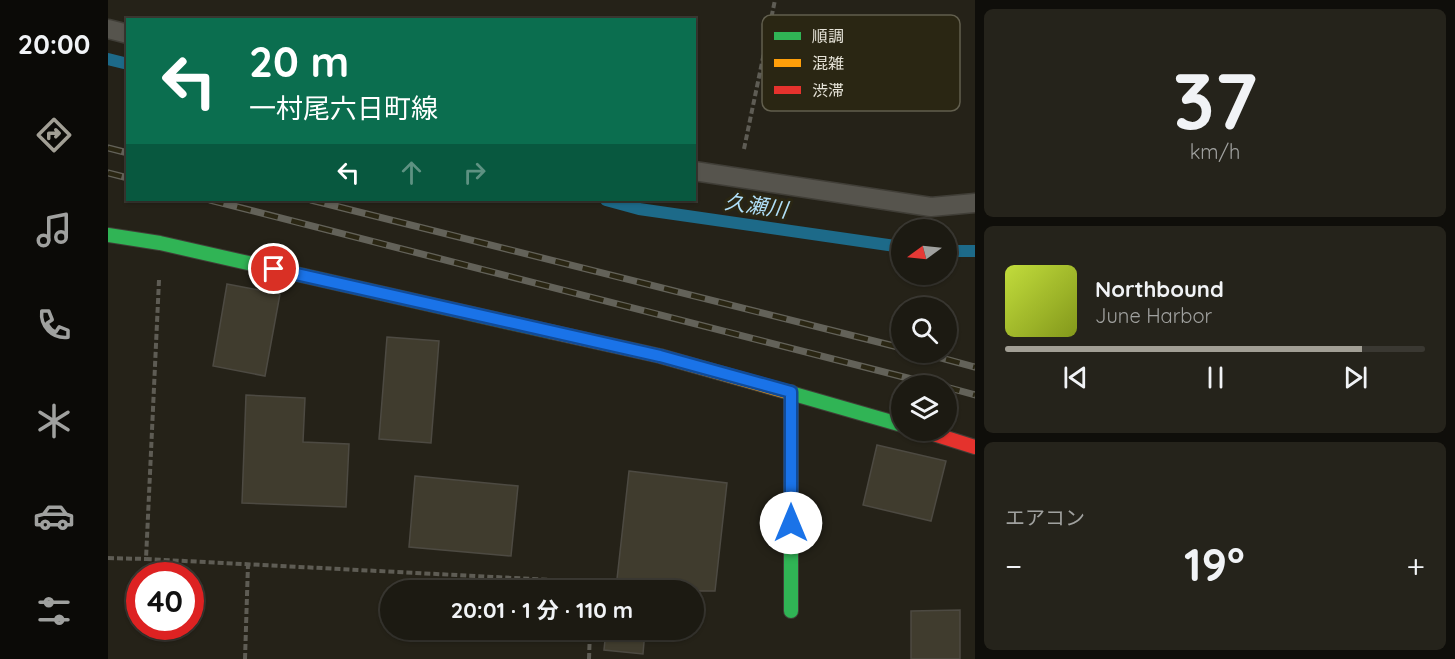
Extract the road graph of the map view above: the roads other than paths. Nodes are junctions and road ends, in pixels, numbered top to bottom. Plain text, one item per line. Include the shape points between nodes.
1 (108, 29) edge
2 (126, 34) edge
3 (696, 171) edge
4 (975, 204) edge
5 (108, 235) edge
6 (791, 392) junction
7 (891, 422) edge
8 (956, 441) edge
9 (975, 447) edge
10 (790, 611) dead end

1 - 2 lane
3 - 4 lane via 932,207
5 - 6 main road via 160,243 660,356
6 - 7 main road
6 - 10 main road
8 - 9 main road

